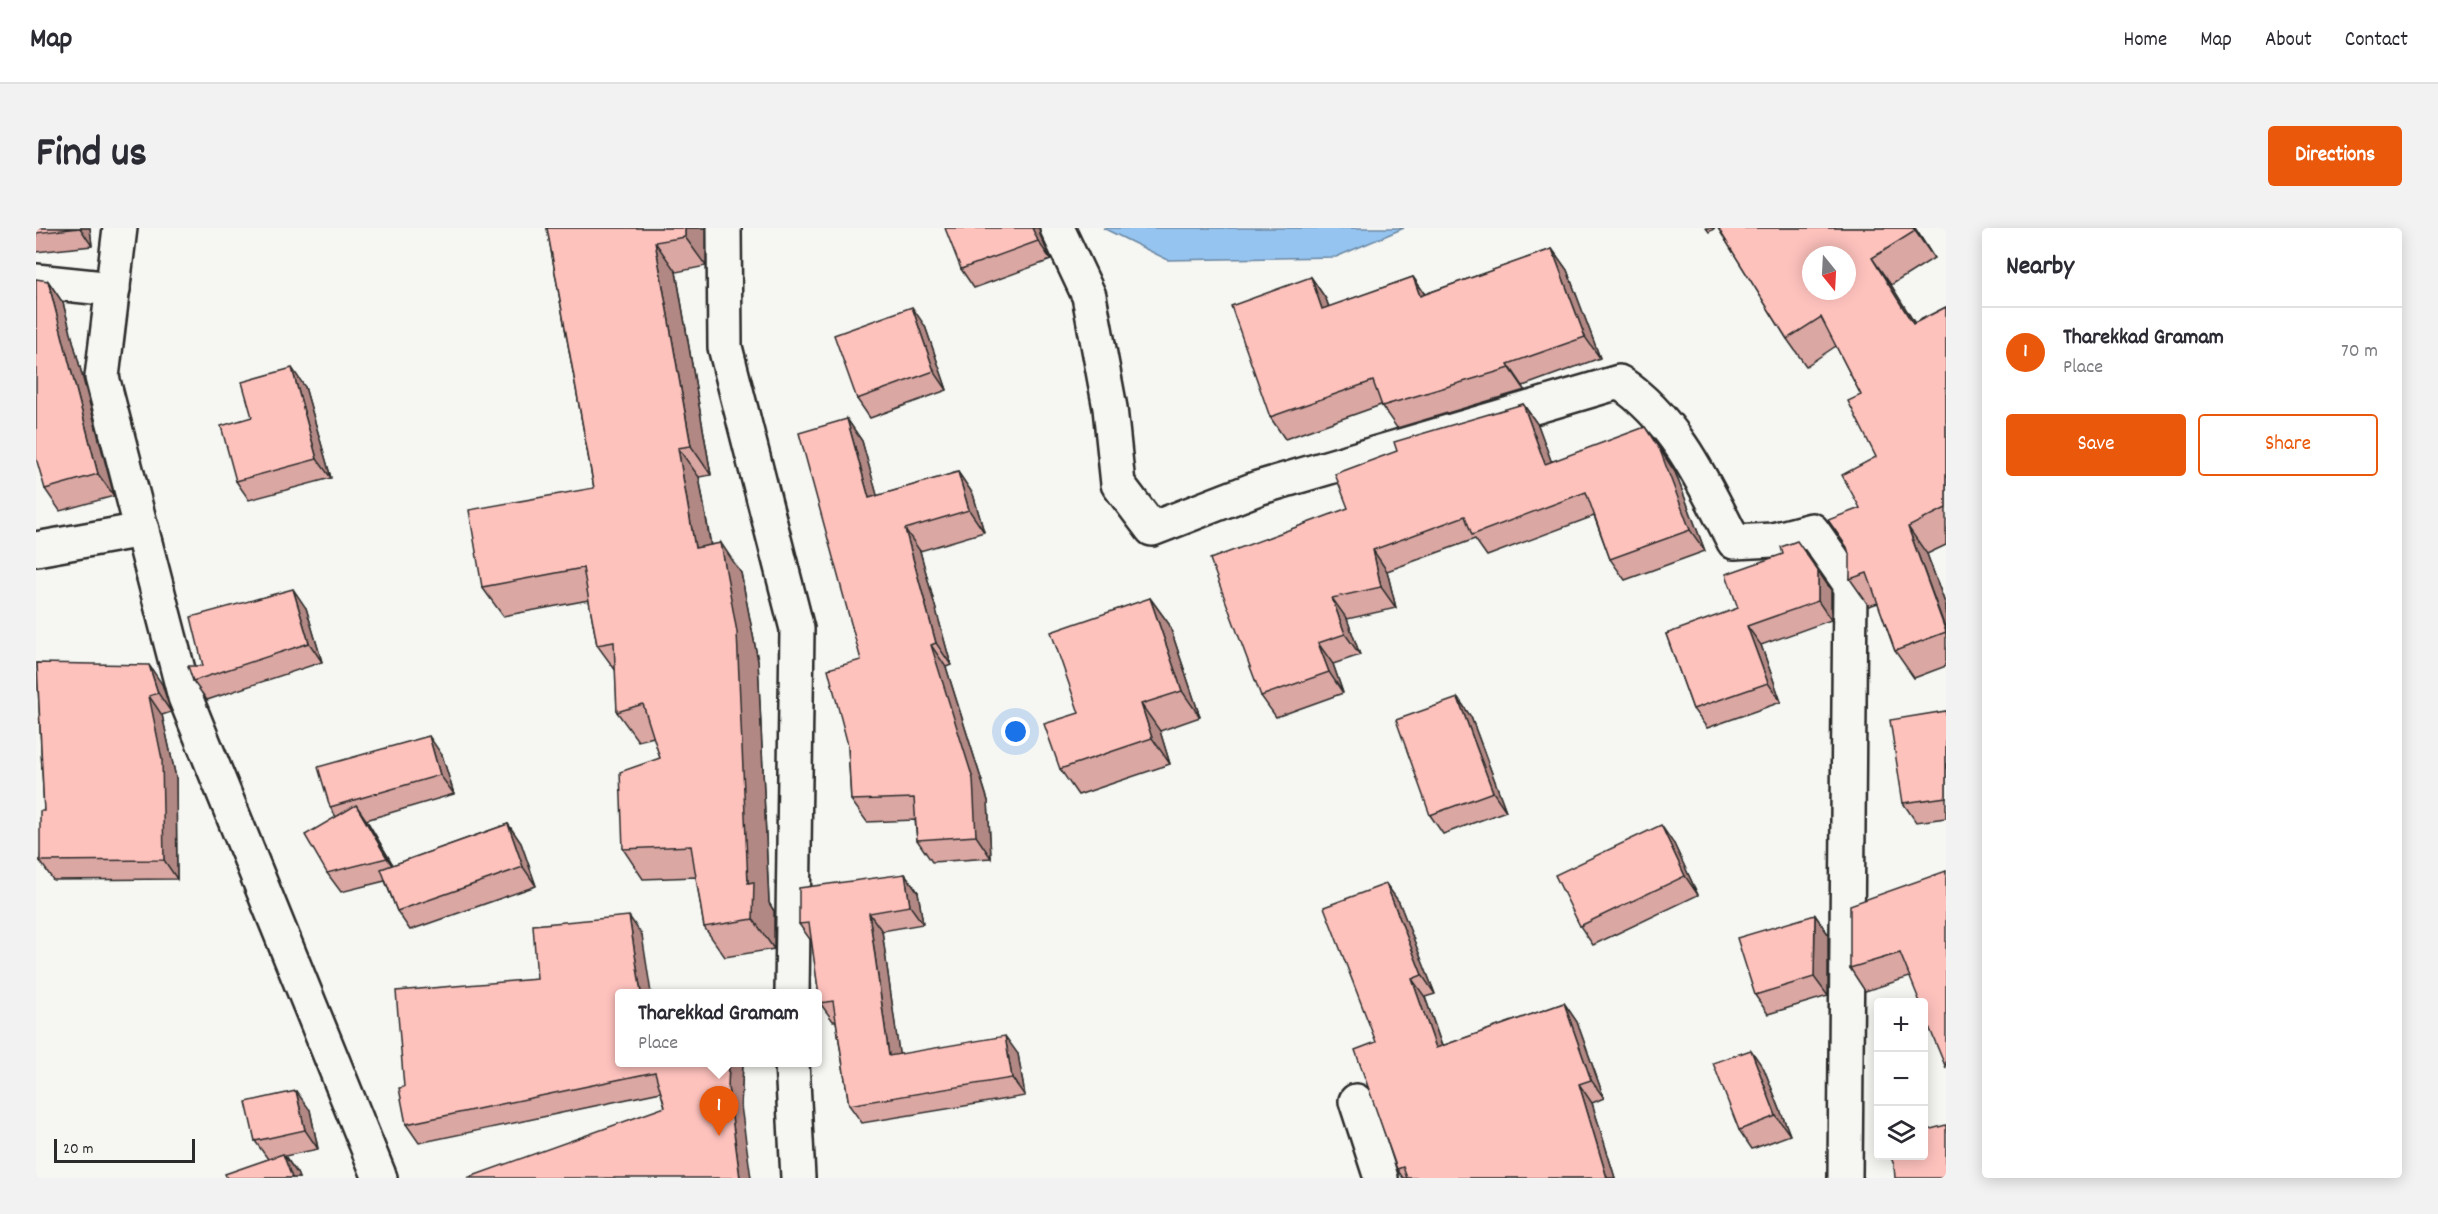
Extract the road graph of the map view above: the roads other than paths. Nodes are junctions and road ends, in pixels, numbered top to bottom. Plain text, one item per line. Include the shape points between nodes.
1 (120, 228) edge
2 (724, 228) edge
3 (1057, 228) edge
4 (36, 281) edge
5 (113, 289) junction
6 (142, 530) junction
7 (36, 549) edge
8 (792, 989) edge
9 (792, 1067) edge
10 (1356, 1101) dead end
11 (380, 1178) edge
12 (798, 1178) edge
13 (1381, 1178) edge
14 (1845, 1178) edge

1 - 5 street
2 - 8 street via 725,347 798,629
3 - 14 street via 1089,296 1110,408 1118,484 1152,529 1269,485 1619,382 1644,398 1694,462 1734,542 1773,540 1812,530 1850,584
4 - 5 street
5 - 6 street via 102,377
6 - 7 street
6 - 11 street via 185,697
9 - 12 street
10 - 13 street

